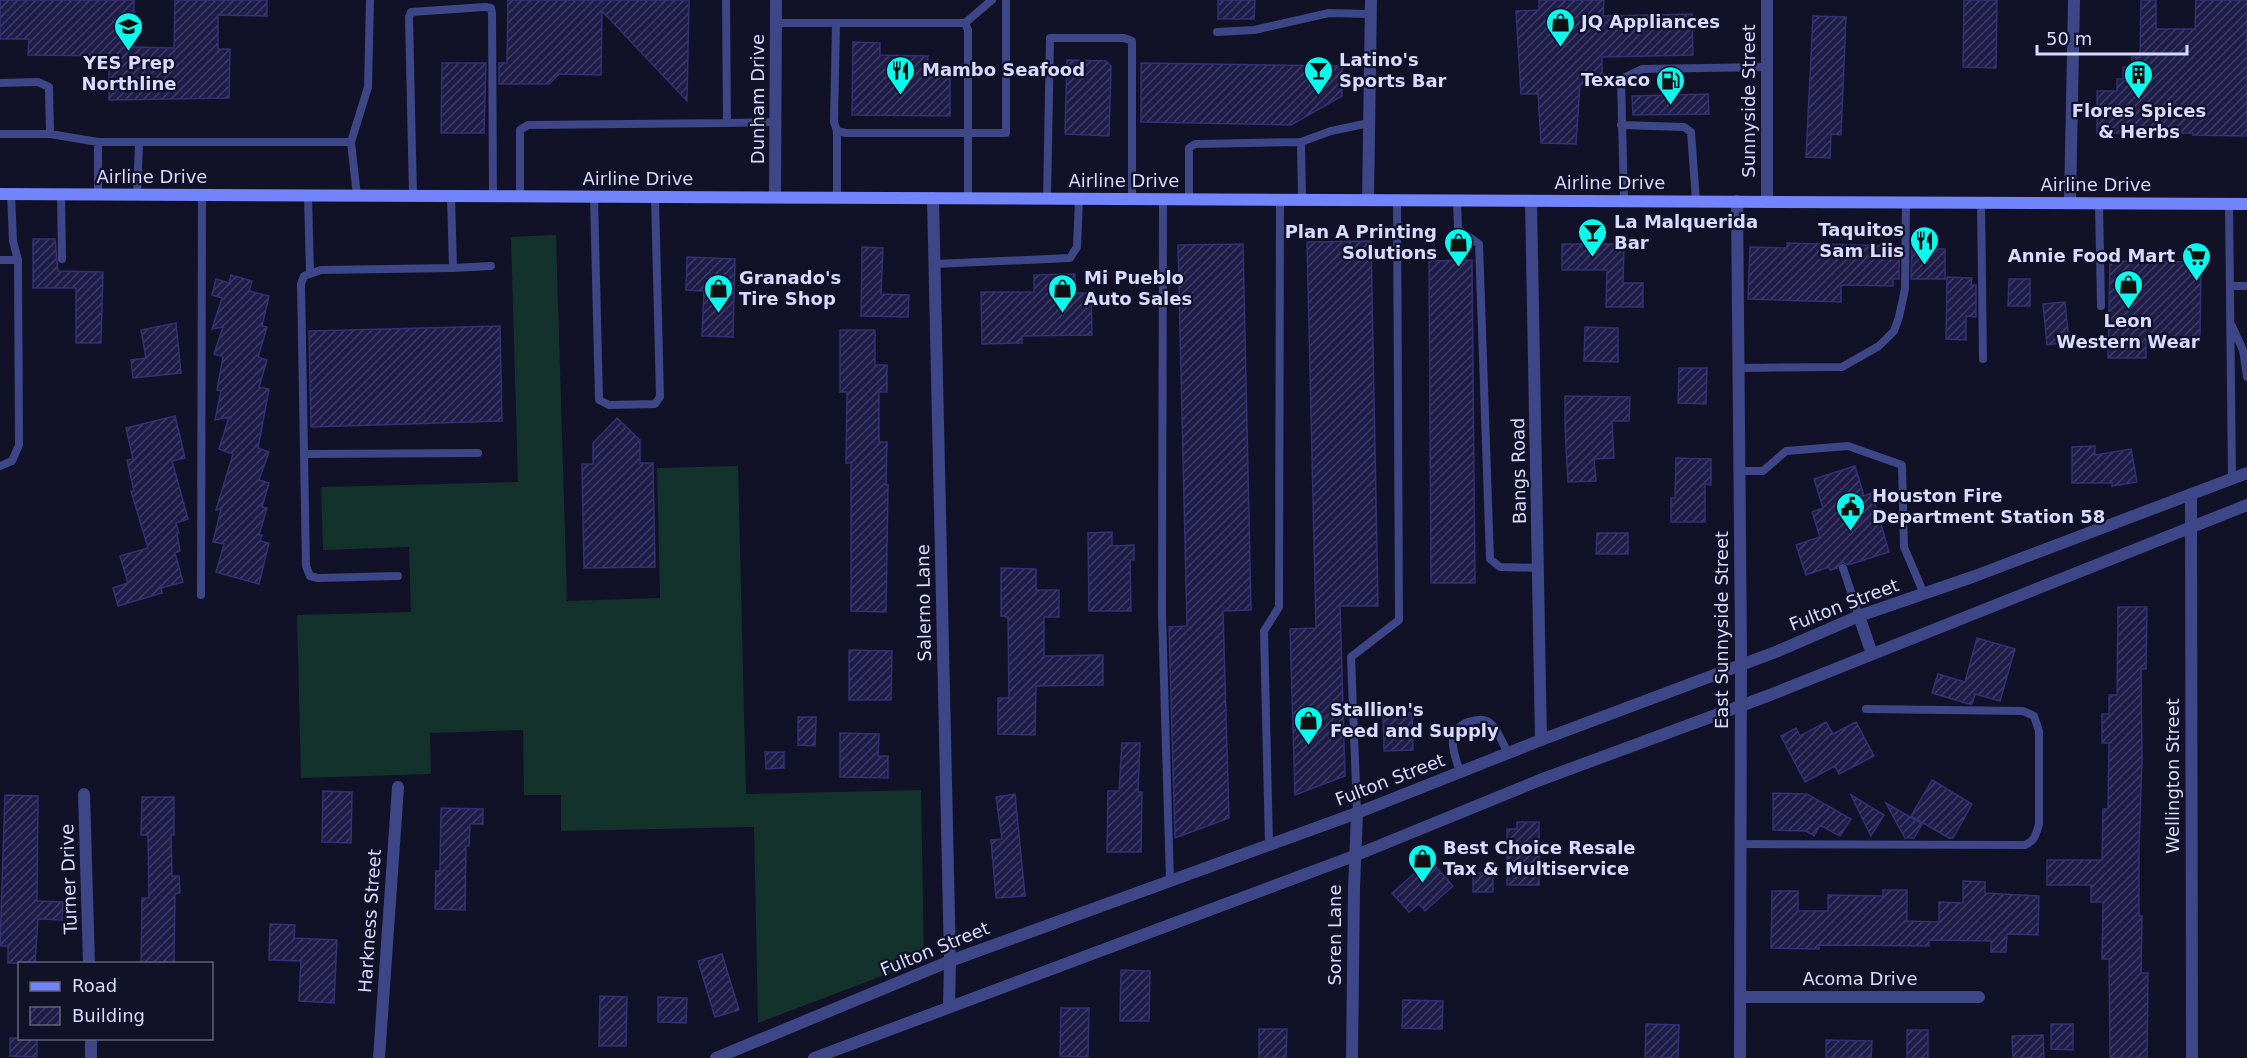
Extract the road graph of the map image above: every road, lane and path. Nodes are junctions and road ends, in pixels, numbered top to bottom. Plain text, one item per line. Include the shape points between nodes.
1 (370, 0) edge
2 (726, 0) edge
3 (776, 0) edge
4 (992, 0) edge
5 (1006, 0) edge
6 (1371, 0) edge
7 (1767, 0) edge
8 (2074, 0) edge
9 (1371, 14) junction
10 (776, 23) junction
11 (836, 24) junction
12 (965, 24) junction
13 (1217, 32) dead end
14 (1767, 67) junction
15 (0, 83) edge
16 (727, 123) junction
17 (776, 123) junction
18 (1369, 123) junction
19 (1621, 125) junction
20 (837, 131) junction
21 (967, 132) junction
22 (0, 134) edge
23 (50, 134) junction
24 (98, 142) junction
25 (351, 142) junction
26 (1301, 142) junction
27 (139, 143) junction
28 (5, 194) edge
29 (61, 194) junction
30 (98, 195) junction
31 (137, 195) junction
32 (202, 195) junction
33 (308, 196) junction
34 (357, 196) junction
35 (413, 196) junction
36 (452, 196) junction
37 (493, 196) junction
38 (520, 196) junction
39 (594, 196) junction
40 (655, 197) junction
41 (775, 197) junction
42 (837, 198) junction
43 (933, 198) junction
44 (968, 198) junction
45 (1047, 199) junction
46 (1078, 199) junction
47 (1132, 199) junction
48 (1163, 199) junction
49 (1189, 199) junction
50 (1280, 200) junction
51 (1302, 200) junction
52 (1368, 200) junction
53 (1396, 200) junction
54 (1457, 200) junction
55 (1532, 201) junction
56 (1624, 201) junction
57 (1696, 201) junction
58 (1737, 201) junction
59 (1767, 202) junction
60 (1906, 202) junction
61 (1982, 202) junction
62 (2070, 203) junction
63 (2100, 203) junction
64 (2229, 204) junction
65 (2247, 204) edge
66 (0, 260) edge
67 (18, 260) junction
68 (62, 260) dead end
69 (934, 264) junction
70 (491, 266) dead end
71 (453, 268) junction
72 (310, 273) junction
73 (2230, 286) junction
74 (2247, 286) edge
75 (2101, 306) dead end
76 (2230, 323) junction
77 (1983, 359) dead end
78 (1738, 368) junction
79 (2247, 377) edge
80 (478, 453) dead end
81 (304, 454) junction
82 (0, 466) edge
83 (1739, 471) junction
84 (2247, 473) edge
85 (2232, 479) junction
86 (2191, 494) junction
87 (2247, 506) edge
88 (2191, 527) junction
89 (1539, 568) junction
90 (1843, 568) dead end
91 (398, 576) dead end
92 (1924, 594) junction
93 (201, 595) dead end
94 (1859, 616) junction
95 (1872, 654) junction
96 (1740, 665) junction
97 (1740, 706) junction
98 (1866, 709) dead end
99 (1541, 740) junction
100 (1508, 753) junction
101 (1461, 772) junction
102 (398, 787) dead end
103 (84, 794) dead end
104 (1357, 813) junction
105 (1740, 844) junction
106 (1269, 845) junction
107 (1354, 856) junction
108 (1170, 881) junction
109 (951, 961) junction
110 (89, 962) edge
111 (1740, 997) junction
112 (1979, 997) dead end
113 (949, 1007) junction
114 (91, 1040) edge
115 (91, 1058) edge
116 (379, 1058) edge
117 (716, 1058) edge
118 (814, 1058) edge
119 (1352, 1058) edge
120 (1740, 1058) edge
121 (2192, 1058) edge

1 - 25 lane via 368,87
2 - 16 lane
3 - 10 street, Dunham Drive
4 - 12 lane
5 - 21 lane via 1006,133
6 - 9 street
7 - 14 street, Sunnyside Street
8 - 62 street
9 - 13 lane via 1329,13 1254,30
9 - 18 street
10 - 11 lane
10 - 17 street, Dunham Drive
11 - 12 lane
11 - 20 lane
12 - 21 lane
14 - 19 lane via 1642,69 1621,79
14 - 59 street, Sunnyside Street
15 - 23 lane via 38,82 49,87
16 - 17 lane
16 - 38 lane via 528,124 520,130
17 - 41 street, Dunham Drive
18 - 26 lane
18 - 52 street
19 - 56 lane
19 - 57 lane via 1684,126 1691,132
20 - 21 lane
20 - 42 lane
21 - 44 lane
22 - 23 lane
23 - 24 lane
24 - 27 lane
24 - 30 lane
25 - 27 lane
25 - 34 lane
26 - 49 lane via 1195,144 1189,148
26 - 51 lane
27 - 31 lane
28 - 29 main road, Airline Drive
28 - 67 lane
29 - 30 main road, Airline Drive
29 - 68 lane
30 - 31 main road, Airline Drive
31 - 32 main road, Airline Drive
32 - 33 main road, Airline Drive
32 - 93 lane
33 - 34 main road, Airline Drive
33 - 72 lane
34 - 35 main road, Airline Drive
35 - 36 main road, Airline Drive
35 - 37 lane via 409,17 411,12 485,7 491,8 492,14
36 - 37 main road, Airline Drive
36 - 71 lane
37 - 38 main road, Airline Drive
38 - 39 main road, Airline Drive
39 - 40 main road, Airline Drive
39 - 40 lane via 599,400 609,405 655,404 660,397
40 - 41 main road, Airline Drive
41 - 42 main road, Airline Drive
42 - 43 main road, Airline Drive
43 - 44 main road, Airline Drive
43 - 69 street, Salerno Lane
44 - 45 main road, Airline Drive
45 - 46 main road, Airline Drive
45 - 47 lane via 1050,38 1132,41
46 - 47 main road, Airline Drive
46 - 69 lane via 1077,247 1070,258
47 - 48 main road, Airline Drive
48 - 49 main road, Airline Drive
48 - 108 lane via 1162,615
49 - 50 main road, Airline Drive
50 - 51 main road, Airline Drive
50 - 106 lane via 1279,607 1264,631
51 - 52 main road, Airline Drive
52 - 53 main road, Airline Drive
53 - 54 main road, Airline Drive
53 - 104 lane via 1400,620 1351,657
54 - 55 main road, Airline Drive
54 - 89 lane via 1458,229 1479,244 1490,559 1500,567
55 - 56 main road, Airline Drive
55 - 89 street, Bangs Road
56 - 57 main road, Airline Drive
57 - 58 main road, Airline Drive
58 - 59 main road, Airline Drive
58 - 78 street, East Sunnyside Street
59 - 60 main road, Airline Drive
60 - 61 main road, Airline Drive
60 - 78 lane via 1905,289 1894,331 1879,346 1842,367
61 - 62 main road, Airline Drive
61 - 77 lane
62 - 63 main road, Airline Drive
63 - 64 main road, Airline Drive
63 - 75 lane
64 - 65 main road, Airline Drive
64 - 73 lane
66 - 67 lane
67 - 82 lane via 19,446 12,461
69 - 109 street, Salerno Lane
70 - 71 lane
71 - 72 lane
72 - 81 lane via 301,284
73 - 74 lane
73 - 76 lane
76 - 79 lane via 2243,350
76 - 85 lane
78 - 83 street, East Sunnyside Street
80 - 81 lane
81 - 91 lane via 306,566 310,576
83 - 92 lane via 1762,471 1786,452 1848,446 1902,465 1905,547
83 - 96 street, East Sunnyside Street
84 - 85 street, Fulton Street
85 - 86 street, Fulton Street
86 - 88 street, Wellington Street
86 - 92 street, Fulton Street
87 - 88 street
88 - 95 street
88 - 121 street, Wellington Street
89 - 99 street, Bangs Road
90 - 94 lane
92 - 94 street, Fulton Street
94 - 95 street
94 - 96 street, Fulton Street
95 - 97 street
96 - 97 street, East Sunnyside Street
96 - 99 street, Fulton Street
97 - 105 street, East Sunnyside Street
97 - 107 street via 1540,780
98 - 105 lane via 2023,711 2034,716 2039,731 2039,824 2032,842
99 - 100 street, Fulton Street
100 - 101 street, Fulton Street
100 - 101 lane via 1488,722 1470,721 1453,735 1452,747
101 - 104 street, Fulton Street
102 - 116 street, Harkness Street
103 - 110 street, Turner Drive
104 - 106 street, Fulton Street
104 - 107 street, Soren Lane
105 - 111 street, East Sunnyside Street
106 - 108 street, Fulton Street
107 - 113 street
107 - 119 street, Soren Lane
108 - 109 street, Fulton Street
109 - 113 street, Salerno Lane
109 - 117 street, Fulton Street
111 - 112 street, Acoma Drive
111 - 120 street, East Sunnyside Street
113 - 118 street
114 - 115 street

